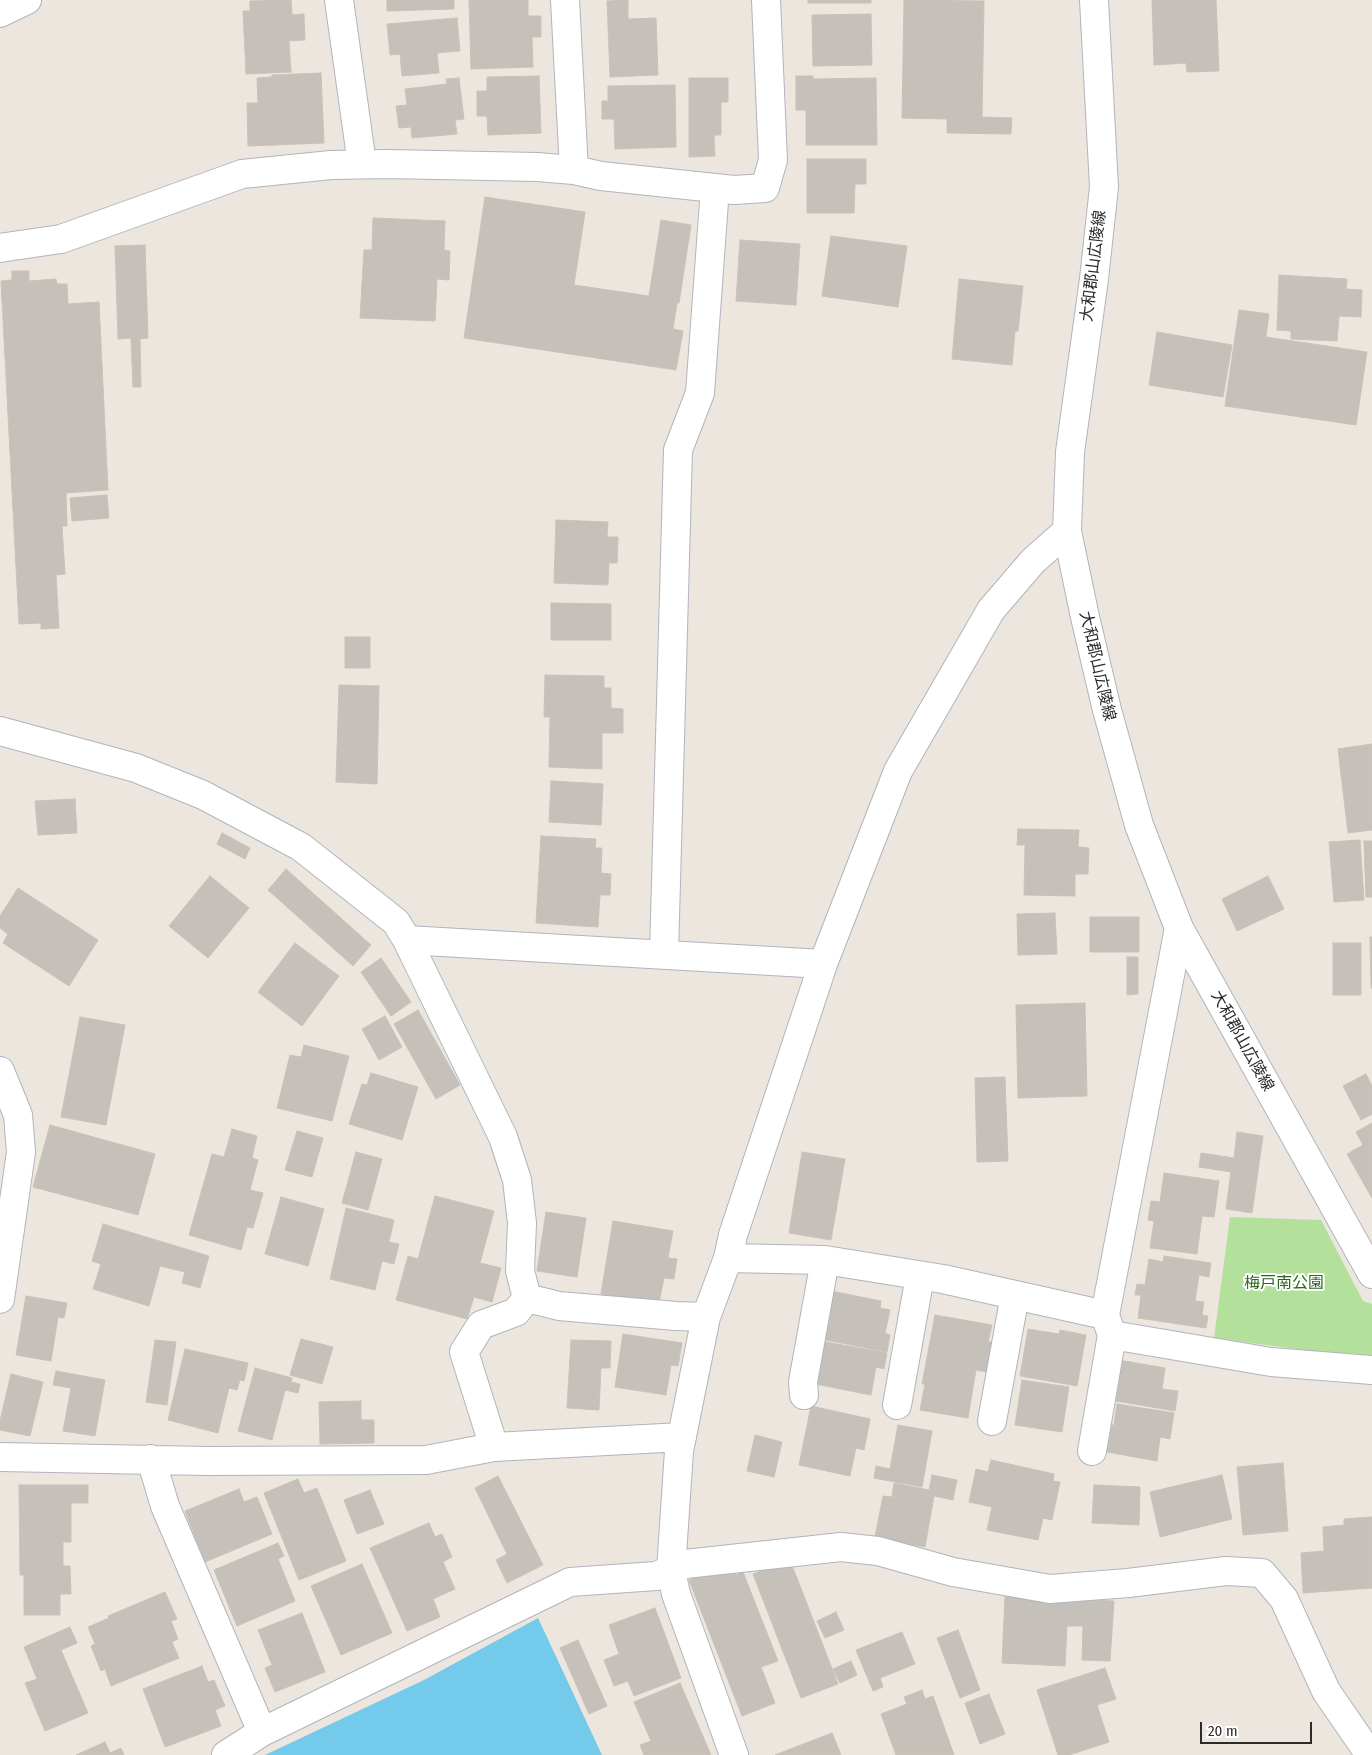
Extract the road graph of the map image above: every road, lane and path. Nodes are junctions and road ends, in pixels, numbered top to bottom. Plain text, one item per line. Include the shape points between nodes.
1 (26, 0) edge
2 (339, 0) edge
3 (565, 0) edge
4 (766, 0) edge
5 (1094, 0) edge
6 (0, 13) edge
7 (362, 164) junction
8 (574, 170) junction
9 (715, 188) junction
10 (0, 248) edge
11 (1067, 531) junction
12 (0, 731) edge
13 (1179, 928) junction
14 (407, 940) junction
15 (664, 954) junction
16 (823, 964) junction
17 (0, 1071) edge
18 (728, 1258) junction
19 (825, 1260) junction
20 (1372, 1274) edge
21 (920, 1276) junction
22 (1015, 1295) junction
23 (527, 1298) junction
24 (0, 1299) edge
25 (706, 1317) junction
26 (1108, 1325) junction
27 (1372, 1370) edge
28 (804, 1394) dead end
29 (897, 1405) dead end
30 (992, 1421) dead end
31 (682, 1438) junction
32 (494, 1447) junction
33 (1092, 1451) dead end
34 (0, 1458) edge
35 (151, 1459) junction
36 (671, 1570) junction
37 (262, 1732) junction
38 (226, 1755) edge
39 (734, 1755) edge
40 (1370, 1755) edge

1 - 6 street
2 - 7 street
3 - 8 street
4 - 9 street via 773,160 764,188
5 - 11 street, 大和郡山広陵線 via 1104,188 1070,452
7 - 8 street
7 - 10 street via 242,174 61,239
8 - 9 street via 601,176
9 - 15 street via 700,393 678,450
11 - 13 street, 大和郡山広陵線 via 1102,691 1136,815
11 - 16 street via 1033,560 991,610 898,771
12 - 14 street via 136,768 203,795 301,847 396,922
13 - 20 street, 大和郡山広陵線
13 - 26 street
14 - 15 street
14 - 23 street via 503,1137 517,1180 522,1223 520,1271
15 - 16 street
16 - 18 street
17 - 24 street via 18,1115 21,1152
18 - 19 street
18 - 25 street
19 - 21 street
19 - 28 street via 803,1382
21 - 22 street
21 - 29 street
22 - 26 street
22 - 30 street
23 - 25 street via 559,1306
23 - 32 street via 516,1312 480,1325 464,1352
25 - 31 street
26 - 27 street via 1271,1362
26 - 33 street
31 - 32 street
31 - 36 street
32 - 35 street via 426,1460
34 - 35 street
35 - 37 street via 165,1506
36 - 37 street via 656,1576 570,1582
36 - 39 street via 676,1594
36 - 40 street via 685,1564 842,1547 878,1551 953,1572 1050,1589 1226,1572 1262,1573 1284,1599 1326,1691
37 - 38 street

